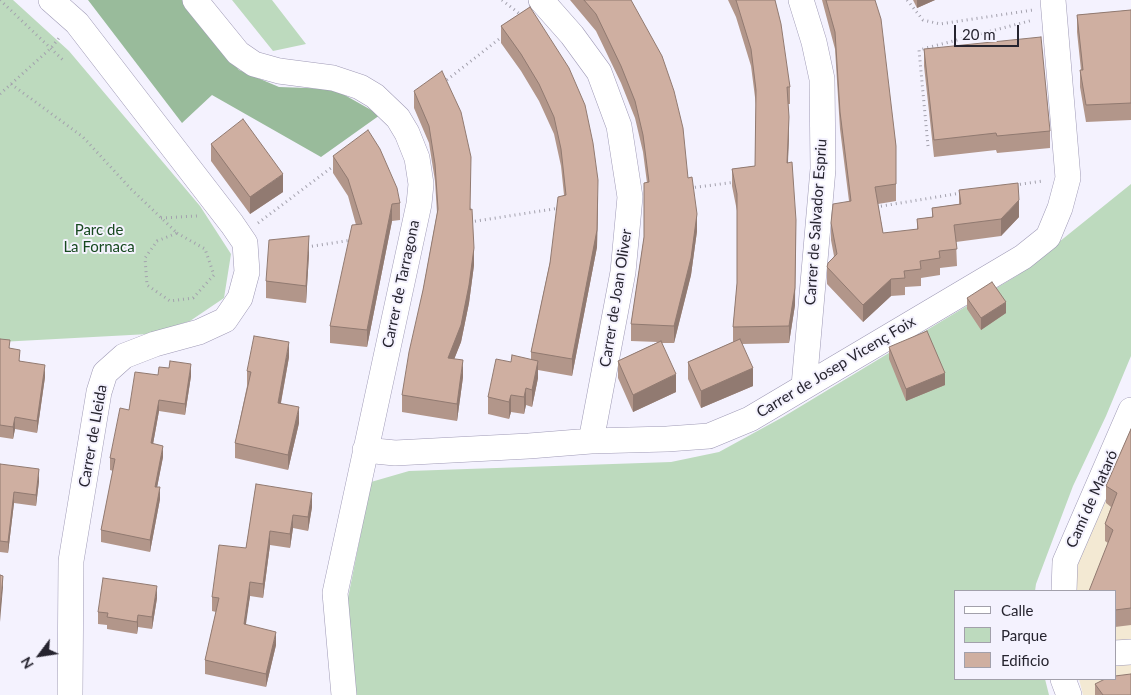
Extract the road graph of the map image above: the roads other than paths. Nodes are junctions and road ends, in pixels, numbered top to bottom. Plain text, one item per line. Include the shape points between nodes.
1 (51, 0) edge
2 (195, 0) edge
3 (802, 0) edge
4 (1054, 7) edge
5 (533, 9) edge
6 (804, 386) junction
7 (1131, 410) edge
8 (592, 440) junction
9 (365, 450) junction
10 (1064, 590) edge
11 (1131, 652) edge
12 (1116, 653) edge
13 (1063, 680) edge
14 (70, 695) edge
15 (344, 695) edge
16 (1069, 695) edge

1 - 14 street, Carrer de Lleida via 77,23 226,216 245,243 247,272 240,298 224,320 199,332 124,356 105,372 98,392 72,561
2 - 9 street, Carrer de Tarragona via 245,59 267,68 333,78 360,87 388,107 413,145 420,171 419,204
3 - 6 street, Carrer de Salvador Espriu via 822,79 823,151
4 - 6 street, Carrer de Josep Vicenç Foix via 1068,178 1048,237 1023,257
5 - 8 street, Carrer de Joan Oliver via 572,35 599,72 620,126 630,197 623,272
6 - 8 street, Carrer de Josep Vicenç Foix via 750,419 709,436
7 - 10 street, Camí de Mataró via 1065,562
8 - 9 street, Carrer de Josep Vicenç Foix via 395,453
9 - 15 street, Carrer de Tarragona via 334,593
11 - 12 street
13 - 16 street

